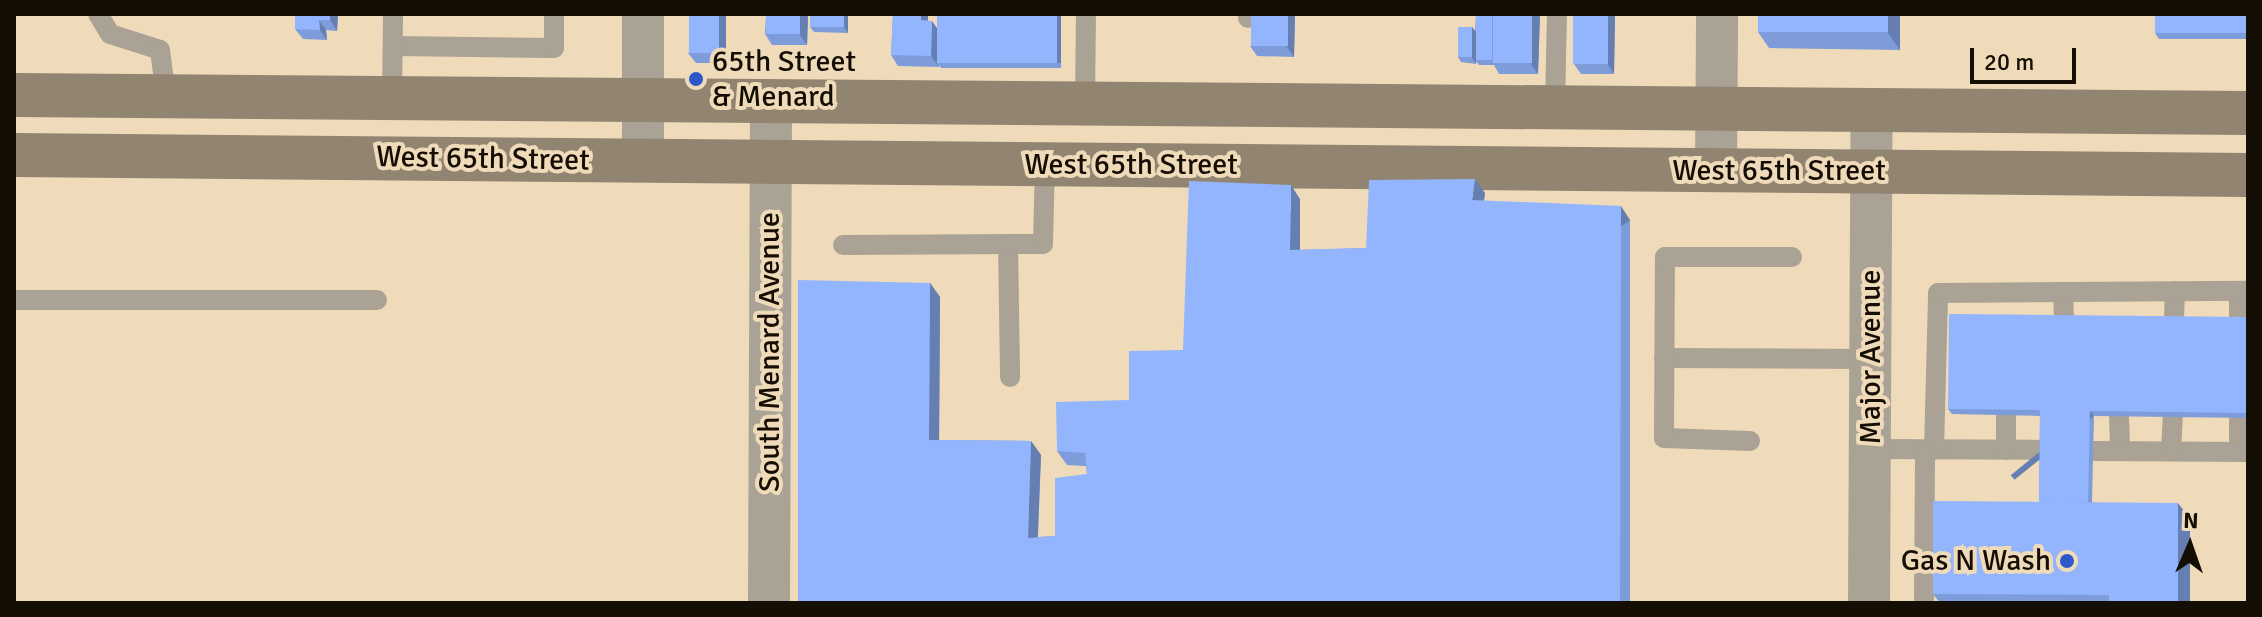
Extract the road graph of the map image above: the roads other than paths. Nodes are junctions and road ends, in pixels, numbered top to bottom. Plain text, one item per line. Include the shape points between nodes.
1 (98, 14) edge
2 (393, 14) edge
3 (554, 14) edge
4 (643, 14) edge
5 (1086, 14) edge
6 (1557, 14) edge
7 (1717, 14) edge
8 (393, 46) junction
9 (14, 95) edge
10 (166, 97) junction
11 (392, 99) junction
12 (643, 102) junction
13 (771, 102) junction
14 (1085, 104) junction
15 (1555, 107) junction
16 (1717, 109) junction
17 (1872, 110) junction
18 (2248, 113) edge
19 (14, 155) edge
20 (643, 160) junction
21 (771, 162) junction
22 (1045, 164) junction
23 (1716, 170) junction
24 (1872, 171) junction
25 (2242, 179) edge
26 (1008, 244) junction
27 (843, 245) dead end
28 (1792, 257) dead end
29 (2175, 291) junction
30 (2243, 291) edge
31 (2006, 292) junction
32 (2063, 292) junction
33 (2122, 292) junction
34 (14, 300) edge
35 (377, 300) dead end
36 (2064, 315) edge
37 (2006, 317) edge
38 (2122, 318) edge
39 (2239, 318) edge
40 (2174, 319) edge
41 (1664, 358) junction
42 (1870, 359) junction
43 (1010, 377) dead end
44 (2006, 417) edge
45 (2119, 417) edge
46 (2173, 417) edge
47 (2239, 419) edge
48 (1750, 441) dead end
49 (1870, 449) junction
50 (1930, 450) junction
51 (2006, 450) junction
52 (2042, 450) edge
53 (2092, 451) edge
54 (2120, 451) junction
55 (2171, 451) junction
56 (2244, 452) edge
57 (769, 603) edge
58 (1869, 603) edge
59 (1924, 603) edge

1 - 10 lane via 110,34 160,50
2 - 8 lane
3 - 8 lane via 554,48
4 - 12 street
5 - 14 lane
6 - 15 lane
7 - 16 street
8 - 11 lane
9 - 10 street, West 65th Street
10 - 11 street, West 65th Street
11 - 12 street, West 65th Street
12 - 13 street, West 65th Street
12 - 20 street
13 - 14 street, West 65th Street
13 - 21 street, South Menard Avenue
14 - 15 street, West 65th Street
15 - 16 street, West 65th Street
16 - 17 street, West 65th Street
16 - 23 street
17 - 18 street, West 65th Street
17 - 24 street, Major Avenue
19 - 20 street, West 65th Street
20 - 21 street, West 65th Street
21 - 22 street, West 65th Street
21 - 57 street, South Menard Avenue
22 - 23 street, West 65th Street
22 - 26 lane via 1043,244
23 - 24 street, West 65th Street
24 - 25 street, West 65th Street
24 - 42 street, Major Avenue
26 - 27 lane
26 - 43 lane
28 - 41 lane via 1665,257
29 - 30 lane
29 - 33 lane
29 - 40 lane
30 - 39 lane
31 - 32 lane
31 - 37 lane
31 - 50 lane via 1938,293
32 - 33 lane
32 - 36 lane
33 - 38 lane
34 - 35 lane
41 - 42 lane
41 - 48 lane via 1664,438
42 - 49 street, Major Avenue
44 - 51 lane
45 - 54 lane
46 - 55 lane
47 - 56 lane
49 - 50 lane
49 - 58 street, Major Avenue
50 - 51 lane
50 - 59 lane
51 - 52 lane
53 - 54 lane
54 - 55 lane
55 - 56 lane

